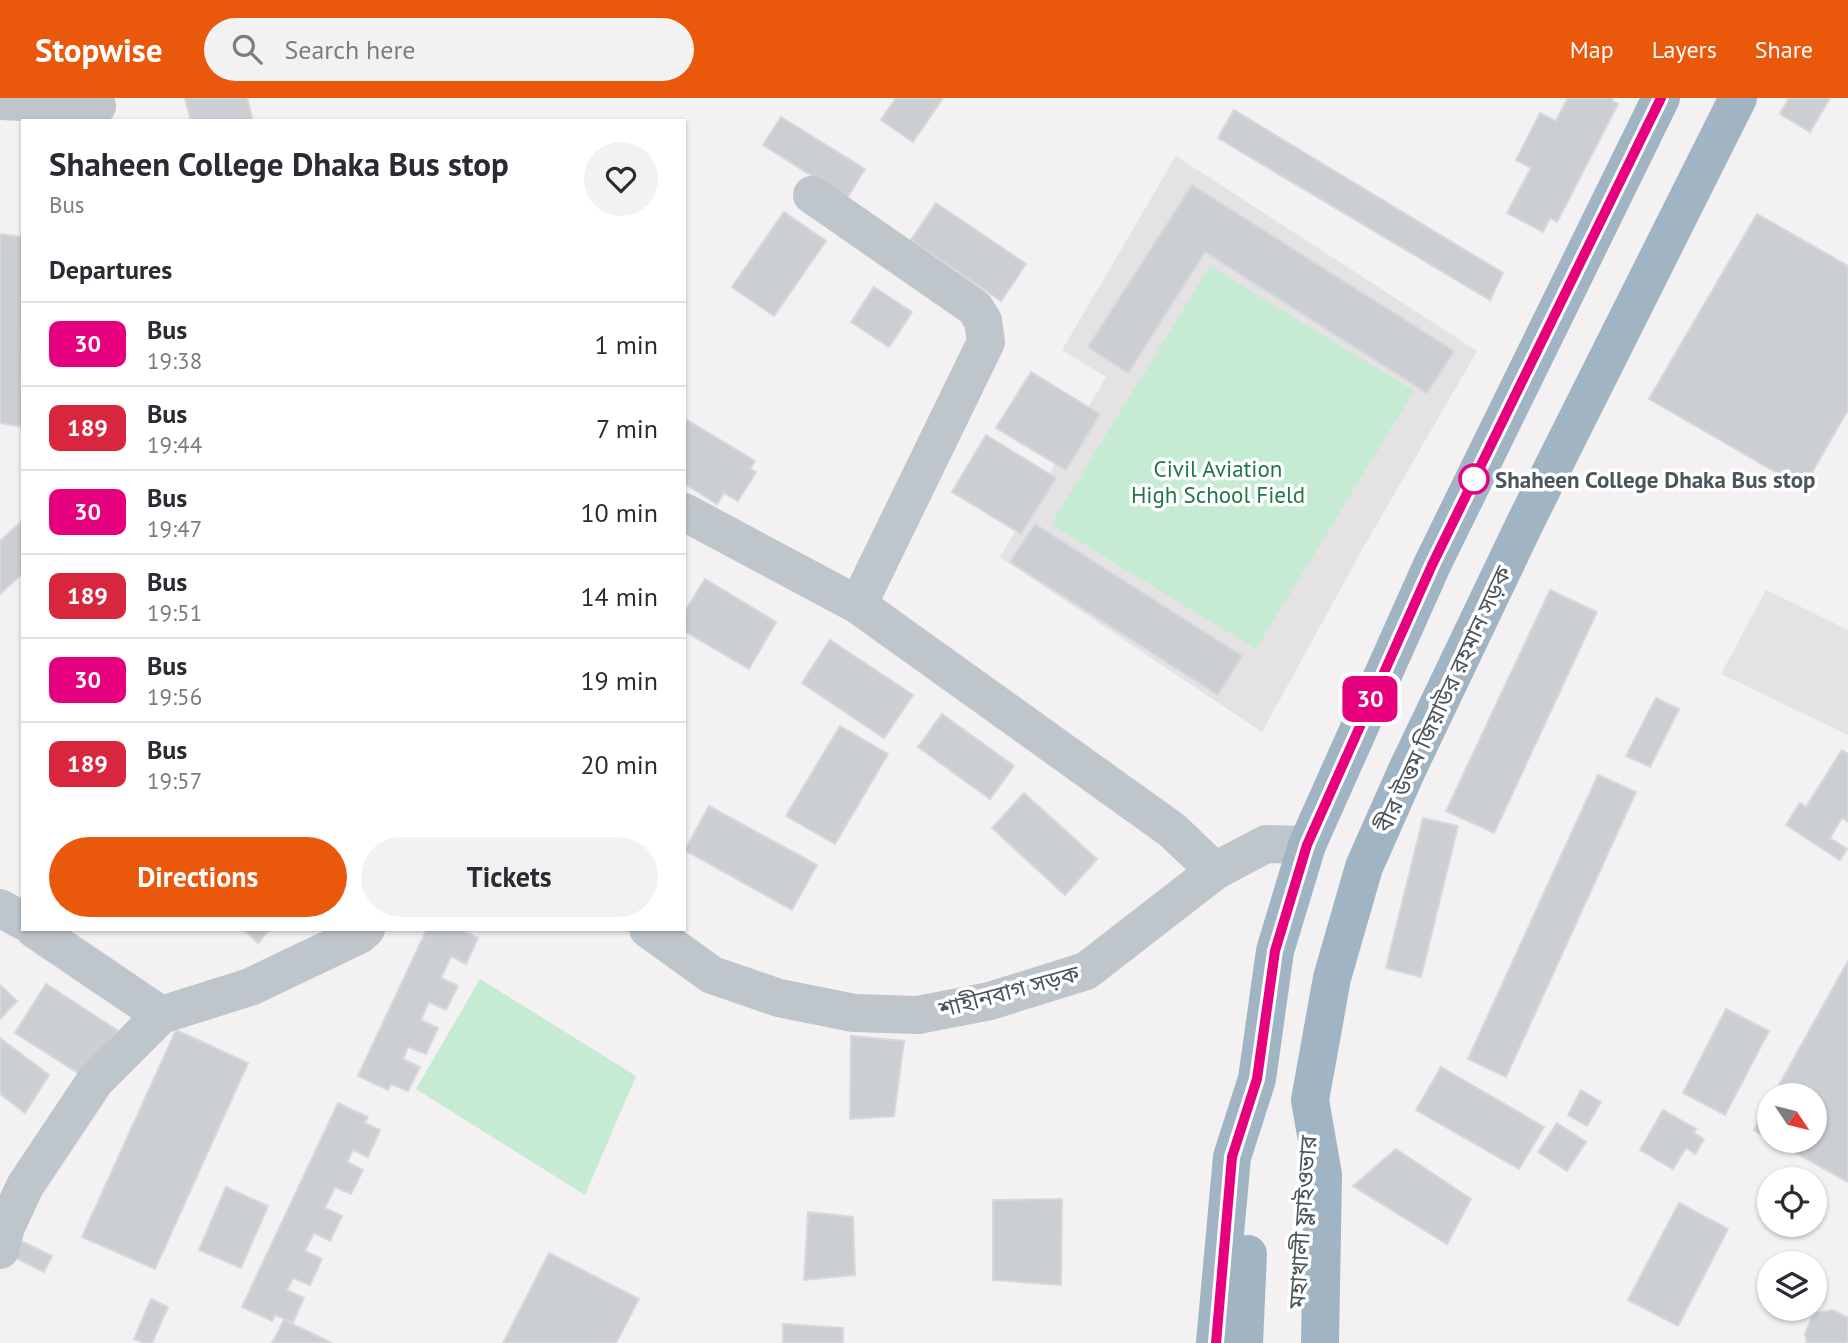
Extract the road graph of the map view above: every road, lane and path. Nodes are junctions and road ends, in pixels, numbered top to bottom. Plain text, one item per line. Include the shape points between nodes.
1 (1661, 98) edge
2 (1738, 98) edge
3 (0, 101) edge
4 (97, 108) edge
5 (812, 195) dead end
6 (686, 513) edge
7 (859, 605) junction
8 (1307, 845) junction
9 (1215, 871) junction
10 (0, 908) edge
11 (21, 920) edge
12 (37, 931) edge
13 (364, 931) edge
14 (652, 931) edge
15 (160, 1015) junction
16 (1257, 1079) junction
17 (1310, 1100) junction
18 (0, 1250) edge
19 (1216, 1343) edge
20 (1244, 1343) edge
21 (1294, 1343) edge
22 (1320, 1343) edge

1 - 8 highway via 1432,565
2 - 17 highway, বীর উত্তম জিয়াউর রহমান সড়ক via 1533,508 1364,867 1332,978
3 - 4 street
5 - 7 street via 975,309 984,321 986,342
6 - 7 street
7 - 9 street via 1172,830
8 - 9 street, শাহীনবাগ সড়ক via 1266,844
8 - 16 highway via 1275,951
9 - 14 street, শাহীনবাগ সড়ক via 1086,971 990,1001 918,1014 854,1013 779,998 712,975
10 - 11 street
12 - 15 street
13 - 15 street via 250,987
15 - 18 street via 95,1081 24,1186
16 - 19 highway via 1232,1157
16 - 20 highway
17 - 21 highway, মহাখালী ফ্লাইওভার
17 - 22 highway, বীর উত্তম জিয়াউর রহমান সড়ক via 1323,1175

